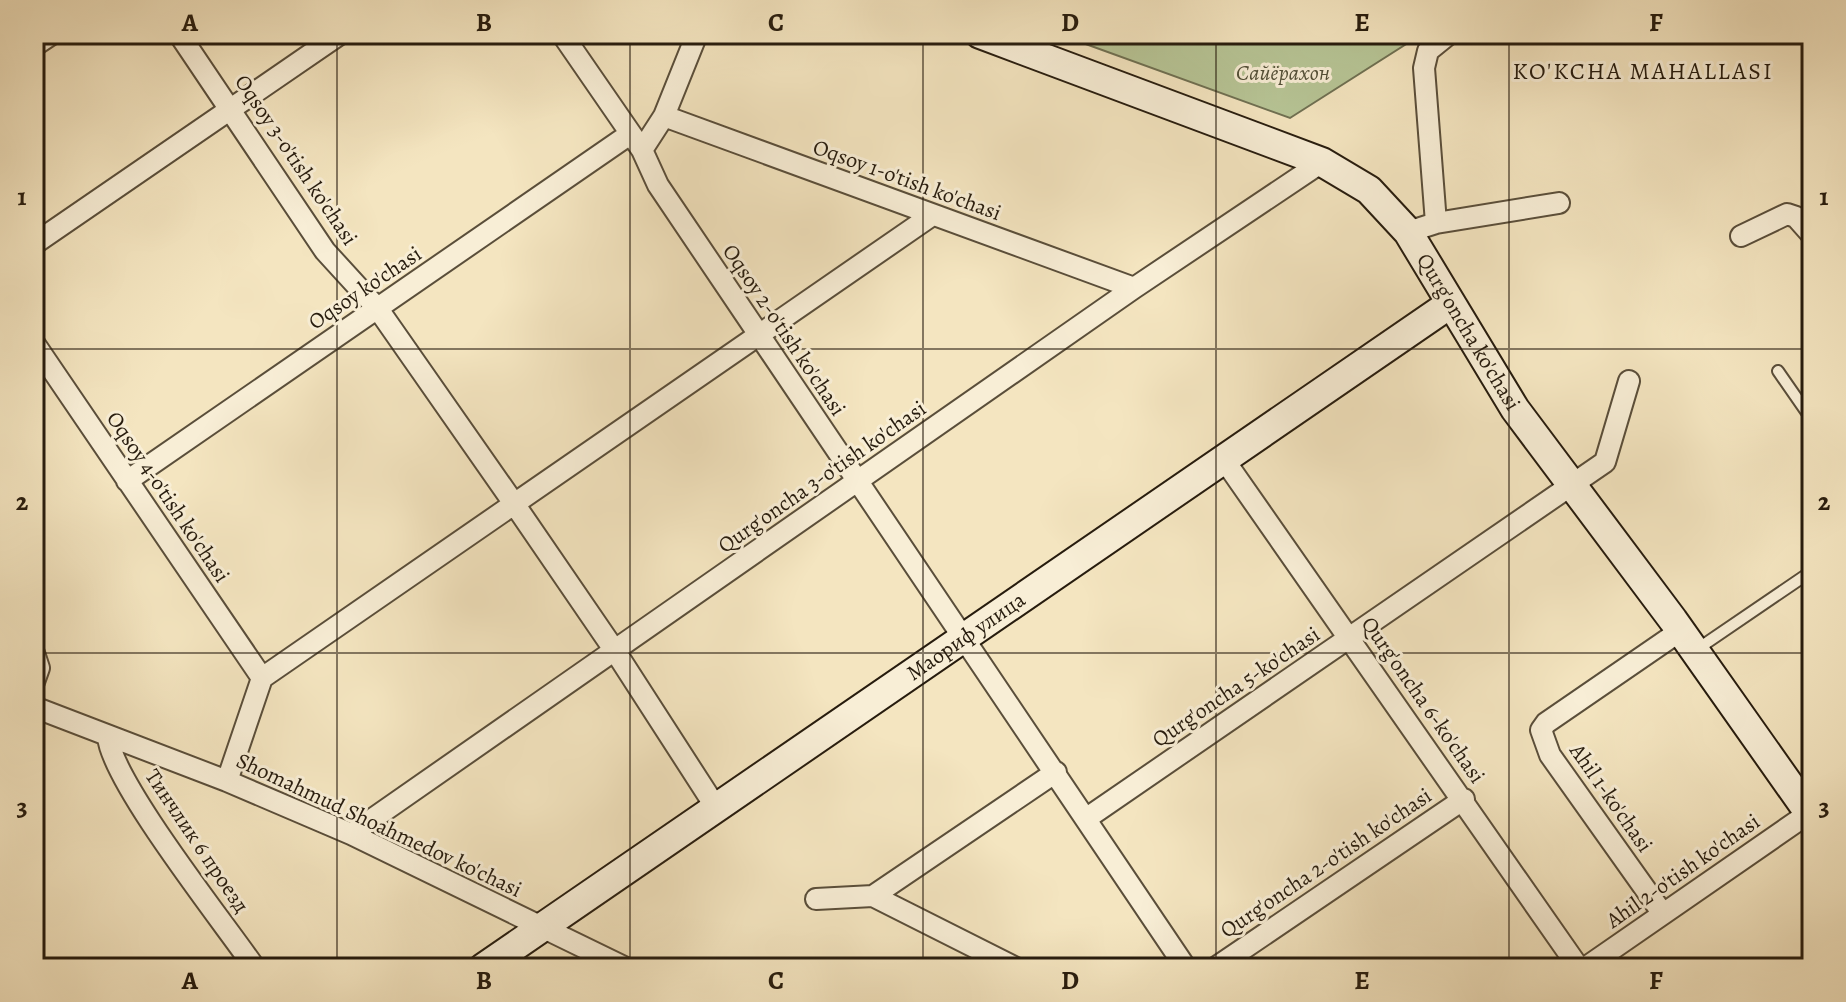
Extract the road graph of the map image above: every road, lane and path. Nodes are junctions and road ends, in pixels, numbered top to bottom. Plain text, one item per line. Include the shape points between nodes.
1 (52, 34) edge
2 (179, 34) edge
3 (340, 34) edge
4 (562, 34) edge
5 (697, 34) edge
6 (980, 34) edge
7 (1449, 34) edge
8 (1032, 43) edge
9 (34, 46) edge
10 (232, 108) junction
11 (664, 116) junction
12 (636, 142) junction
13 (1322, 162) junction
14 (1559, 203) dead end
15 (931, 216) junction
16 (1436, 223) junction
17 (1408, 232) junction
18 (1812, 235) edge
19 (1741, 236) dead end
20 (34, 244) edge
21 (1134, 288) junction
22 (1450, 304) junction
23 (378, 309) junction
24 (760, 337) junction
25 (34, 343) edge
26 (1778, 371) dead end
27 (1629, 381) dead end
28 (1812, 420) edge
29 (1225, 461) junction
30 (127, 481) junction
31 (857, 481) junction
32 (1571, 488) junction
33 (515, 505) junction
34 (1812, 571) edge
35 (1349, 638) junction
36 (963, 639) junction
37 (1688, 641) junction
38 (615, 651) junction
39 (34, 653) edge
40 (262, 678) junction
41 (34, 682) edge
42 (34, 707) edge
43 (108, 737) junction
44 (1056, 772) junction
45 (227, 781) junction
46 (1464, 799) junction
47 (715, 806) junction
48 (1810, 815) edge
49 (1087, 818) junction
50 (351, 834) junction
51 (873, 896) junction
52 (816, 899) dead end
53 (1663, 914) junction
54 (540, 927) junction
55 (255, 968) edge
56 (483, 968) edge
57 (626, 968) edge
58 (1016, 968) edge
59 (1186, 968) edge
60 (1215, 968) edge
61 (1582, 968) edge

1 - 9 street
2 - 10 street, Oqsoy 3-o'tish ko'chasi
3 - 10 street
4 - 12 street, Oqsoy 2-o'tish ko'chasi
5 - 11 street, Oqsoy ko'chasi
6 - 8 street, Qurg'oncha ko'chasi
7 - 16 street via 1428,51 1424,68
8 - 13 street, Qurg'oncha ko'chasi
10 - 20 street
10 - 23 street, Oqsoy 3-o'tish ko'chasi via 325,251
11 - 12 street, Oqsoy ko'chasi
11 - 15 street, Oqsoy 1-o'tish ko'chasi
12 - 23 street, Oqsoy ko'chasi
12 - 24 street, Oqsoy 2-o'tish ko'chasi via 658,185
13 - 17 street, Qurg'oncha ko'chasi via 1369,190
13 - 21 street, Qurg'oncha 3-o'tish ko'chasi
14 - 16 street
15 - 21 street, Oqsoy 1-o'tish ko'chasi
15 - 24 street
16 - 17 street
17 - 22 street, Qurg'oncha ko'chasi
18 - 19 street via 1787,214
21 - 31 street, Qurg'oncha 3-o'tish ko'chasi
22 - 29 street, Маориф улица
22 - 32 street, Qurg'oncha ko'chasi
23 - 30 street, Oqsoy ko'chasi
23 - 33 street, Oqsoy 3-o'tish ko'chasi
24 - 31 street, Oqsoy 2-o'tish ko'chasi
24 - 33 street
25 - 30 street, Oqsoy 4-o'tish ko'chasi
26 - 28 lane
27 - 32 street, Qurg'oncha 5-ko'chasi via 1605,462
29 - 35 street, Qurg'oncha 6-ko'chasi
29 - 36 street, Маориф улица
30 - 40 street, Oqsoy 4-o'tish ko'chasi
31 - 36 street, Oqsoy 2-o'tish ko'chasi
31 - 38 street, Qurg'oncha 3-o'tish ko'chasi
32 - 35 street, Qurg'oncha 5-ko'chasi
32 - 37 street, Qurg'oncha ko'chasi
33 - 38 street, Oqsoy 3-o'tish ko'chasi
33 - 40 street
34 - 37 lane
35 - 46 street, Qurg'oncha 6-ko'chasi
35 - 49 street, Qurg'oncha 5-ko'chasi
36 - 44 street, Oqsoy 2-o'tish ko'chasi
36 - 47 street, Маориф улица
37 - 48 street, Qurg'oncha ko'chasi
37 - 53 street, Ahil 1-ko'chasi via 1541,730 1550,755
38 - 47 street, Oqsoy 3-o'tish ko'chasi
38 - 50 street, Qurg'oncha 3-o'tish ko'chasi
39 - 41 street via 39,668
40 - 45 street
42 - 43 street, Shomahmud Shoahmedov ko'chasi
43 - 45 street, Shomahmud Shoahmedov ko'chasi
43 - 55 street, Тинчлик 6 проезд via 109,750 132,793
44 - 49 street, Oqsoy 2-o'tish ko'chasi
44 - 51 street
45 - 50 street, Shomahmud Shoahmedov ko'chasi
46 - 60 street, Qurg'oncha 2-o'tish ko'chasi
46 - 61 street, Qurg'oncha 6-ko'chasi
47 - 54 street, Маориф улица
48 - 53 street, Ahil 2-o'tish ko'chasi
49 - 59 street, Oqsoy 2-o'tish ko'chasi
50 - 54 street, Shomahmud Shoahmedov ko'chasi
51 - 52 street
51 - 58 street
53 - 61 street, Ahil 2-o'tish ko'chasi
54 - 56 street, Маориф улица
54 - 57 street, Shomahmud Shoahmedov ko'chasi

